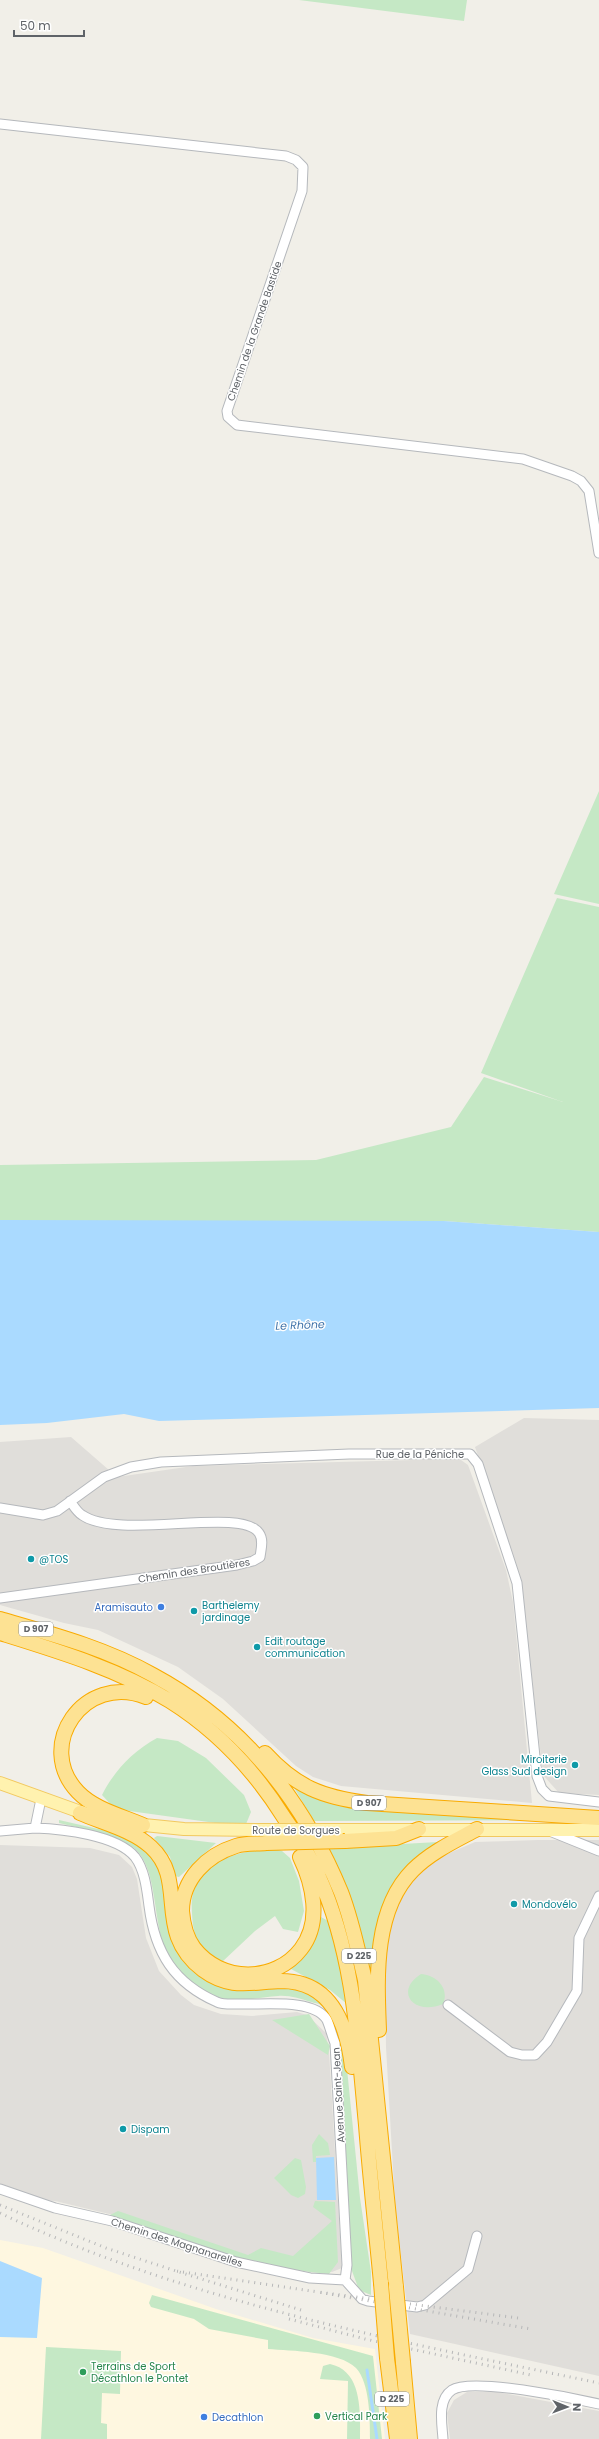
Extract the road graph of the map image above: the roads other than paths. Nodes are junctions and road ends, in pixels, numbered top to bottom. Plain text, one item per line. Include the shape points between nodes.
1 (0, 124) edge
2 (599, 553) edge
3 (70, 1501) junction
4 (0, 1508) edge
5 (0, 1598) edge
6 (0, 1611) edge
7 (0, 1618) edge
8 (0, 1633) edge
9 (72, 1640) junction
10 (176, 1688) junction
11 (0, 1783) edge
12 (266, 1789) junction
13 (41, 1798) junction
14 (599, 1802) edge
15 (80, 1814) junction
16 (599, 1818) edge
17 (143, 1824) junction
18 (36, 1828) junction
19 (419, 1829) joint
20 (476, 1829) junction
21 (547, 1830) junction
22 (599, 1830) edge
23 (0, 1831) edge
24 (263, 1836) junction
25 (599, 1851) edge
26 (599, 1896) edge
27 (448, 2005) dead end
28 (380, 2114) junction
29 (368, 2151) junction
30 (0, 2189) edge
31 (477, 2236) dead end
32 (345, 2280) junction
33 (599, 2404) edge
34 (410, 2434) edge
35 (397, 2439) edge
36 (443, 2439) edge

1 - 2 street, Chemin de la Grande Bastide via 286,156 296,160 303,167 302,191 227,410 232,422 237,425 523,459 572,476 581,481 589,491
3 - 4 street via 44,1515
3 - 5 street, Chemin des Broutières via 82,1515 97,1521 158,1526 222,1521 246,1523 259,1533 262,1544 260,1557 237,1565
3 - 14 street, Rue de la Péniche via 104,1477 131,1466 161,1462 349,1454 470,1454 478,1464 517,1583 537,1776 542,1789 549,1796
6 - 9 highway via 63,1630
7 - 9 highway, D 907
8 - 12 highway, D 907 via 63,1652 170,1701 239,1757
9 - 10 highway, D 907 via 139,1668
10 - 16 highway, D 907 via 191,1690 211,1703 251,1737 298,1783 323,1795 367,1803
10 - 28 highway, D 225 via 216,1715 265,1764 321,1849 341,1893 365,1980
11 - 13 main road, Route de Sorgues
12 - 17 highway via 250,1779 221,1749 154,1700 131,1692 114,1691 92,1698 76,1712 65,1733 62,1752 67,1776 76,1790 93,1803
12 - 24 highway, D 907 via 276,1814 306,1869 314,1909 313,1920 305,1944 289,1962 262,1974 242,1975 211,1964 194,1948 182,1920 182,1905 192,1876 206,1862
12 - 29 highway, D 225 via 319,1875 341,1940 351,1983
13 - 15 main road, Route de Sorgues
13 - 18 street
15 - 17 main road, Route de Sorgues / D 907 via 116,1822
15 - 29 highway, D 225 via 142,1840 158,1854 170,1878 176,1934 190,1958 203,1970 212,1976 234,1983 254,1985 282,1981 306,1986 330,2002 338,2012 348,2040
17 - 24 main road, Route de Sorgues / D 907
18 - 23 street, Avenue Saint-Jean
18 - 32 street, Avenue Saint-Jean via 66,1829 113,1843 126,1849 135,1858 145,1883 151,1924 164,1959 189,1988 219,2003 286,2004 308,2007 326,2019 335,2043 347,2265
19 - 20 main road, D 907
19 - 24 highway, D 907, bridge via 396,1838 342,1835
20 - 21 main road, D 907
20 - 28 highway, D 225 via 440,1850 412,1871 391,1905 384,1929 378,1984
21 - 22 main road, D 907
21 - 25 street
26 - 27 street via 579,1938 577,1991 547,2042 535,2055 510,2052
28 - 34 highway, D 225, bridge
29 - 35 highway, D 225, bridge
30 - 32 street, Chemin des Magnanarelles via 54,2208 112,2221 236,2262 310,2278
31 - 32 street via 468,2269 425,2305 417,2307 368,2301
33 - 36 street via 536,2392 473,2385 460,2386 451,2391 443,2401

